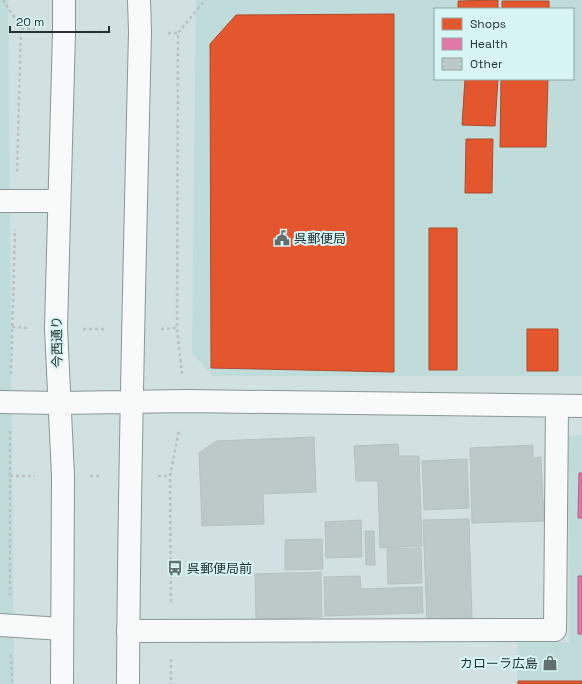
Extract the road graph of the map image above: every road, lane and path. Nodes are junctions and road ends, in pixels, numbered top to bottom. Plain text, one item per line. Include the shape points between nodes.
1 (3, 0) edge
2 (64, 0) edge
3 (139, 0) edge
4 (205, 0) edge
5 (22, 28) junction
6 (64, 32) junction
7 (140, 32) junction
8 (178, 33) junction
9 (8, 201) edge
10 (59, 201) junction
11 (12, 327) junction
12 (56, 328) junction
13 (177, 328) junction
14 (134, 330) junction
15 (132, 401) junction
16 (186, 401) junction
17 (5, 402) edge
18 (59, 402) junction
19 (557, 406) junction
20 (582, 406) edge
21 (5, 625) edge
22 (62, 629) junction
23 (128, 631) junction
24 (171, 631) junction
25 (12, 684) edge
26 (62, 684) edge
27 (128, 684) edge
28 (171, 684) edge

1 - 5 path
2 - 6 street, 今西通り
3 - 7 street
4 - 8 path
5 - 6 path
5 - 9 path
6 - 7 path
6 - 10 street, 今西通り
7 - 8 path
7 - 14 street
8 - 13 path
9 - 10 street
9 - 11 path
10 - 12 street, 今西通り
11 - 12 path
11 - 17 path
12 - 14 path
12 - 18 street, 今西通り
13 - 14 path
13 - 16 path
14 - 15 street
15 - 16 street
15 - 18 street
15 - 23 street
16 - 19 street
16 - 24 path via 170,476
17 - 18 street
17 - 21 path
18 - 22 street, 今西通り via 63,476
19 - 20 street
19 - 24 street via 555,630
21 - 22 street
21 - 25 path
22 - 26 street, 今西通り
23 - 24 street
23 - 27 street
24 - 28 path

